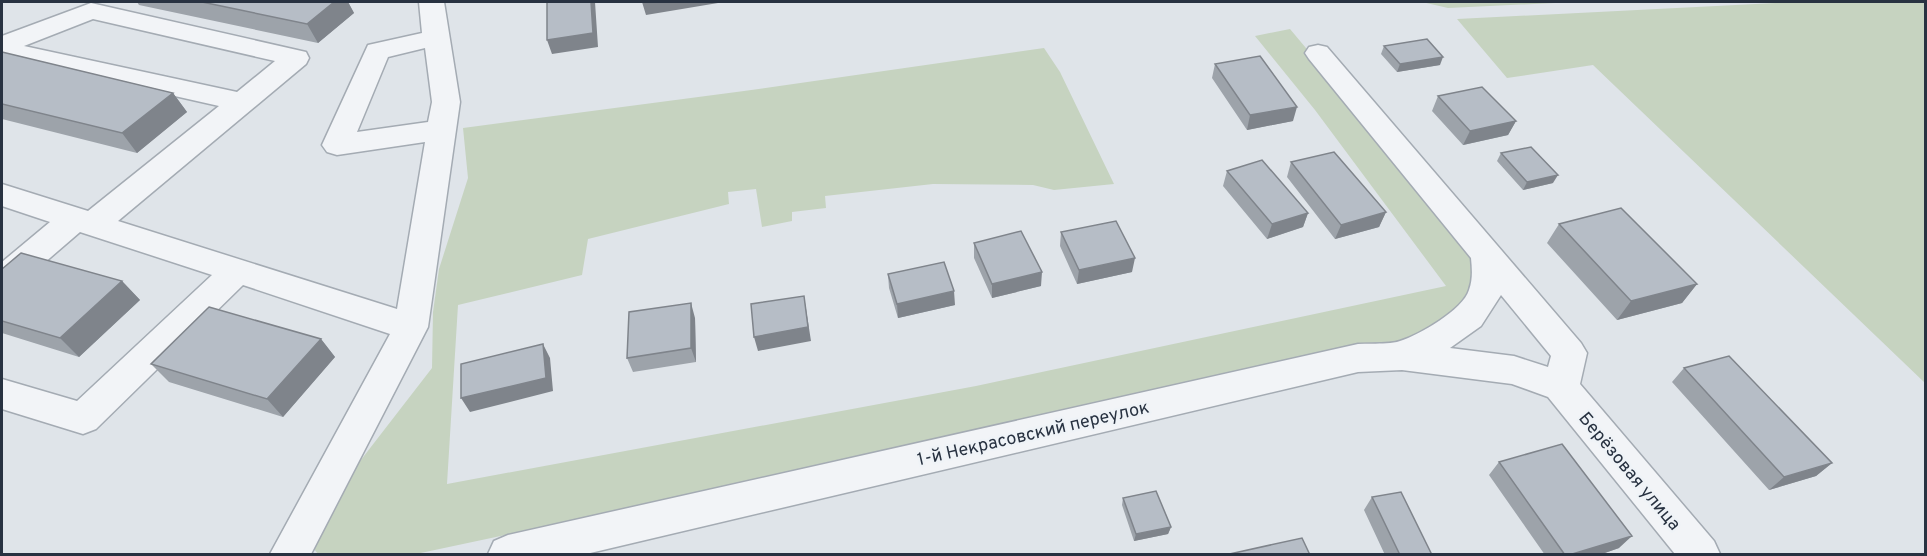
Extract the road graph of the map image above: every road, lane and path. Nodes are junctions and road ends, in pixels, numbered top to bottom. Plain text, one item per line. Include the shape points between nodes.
1 (430, 2) edge
2 (438, 37) junction
3 (2, 47) edge
4 (1318, 53) dead end
5 (243, 102) junction
6 (441, 130) junction
7 (2, 195) edge
8 (84, 222) junction
9 (1487, 253) junction
10 (237, 271) junction
11 (2, 280) edge
12 (411, 327) junction
13 (1402, 356) junction
14 (1561, 387) junction
15 (2, 394) edge
16 (291, 555) edge
17 (508, 555) edge
18 (1700, 555) edge

1 - 2 street
2 - 6 street via 446,102
2 - 6 street via 377,51 337,145
3 - 5 street
3 - 5 street via 91,11 296,58
4 - 9 street
5 - 8 street
6 - 12 street
7 - 8 street
8 - 10 street
8 - 11 street
9 - 13 street via 1489,278 1481,301 1461,323
9 - 14 street via 1569,353
10 - 12 street
10 - 15 street via 82,418
12 - 16 street
13 - 14 street, 1-й Некрасовский переулок via 1514,370
13 - 17 street, 1-й Некрасовский переулок via 1358,358
14 - 18 street, Берёзовая улица

